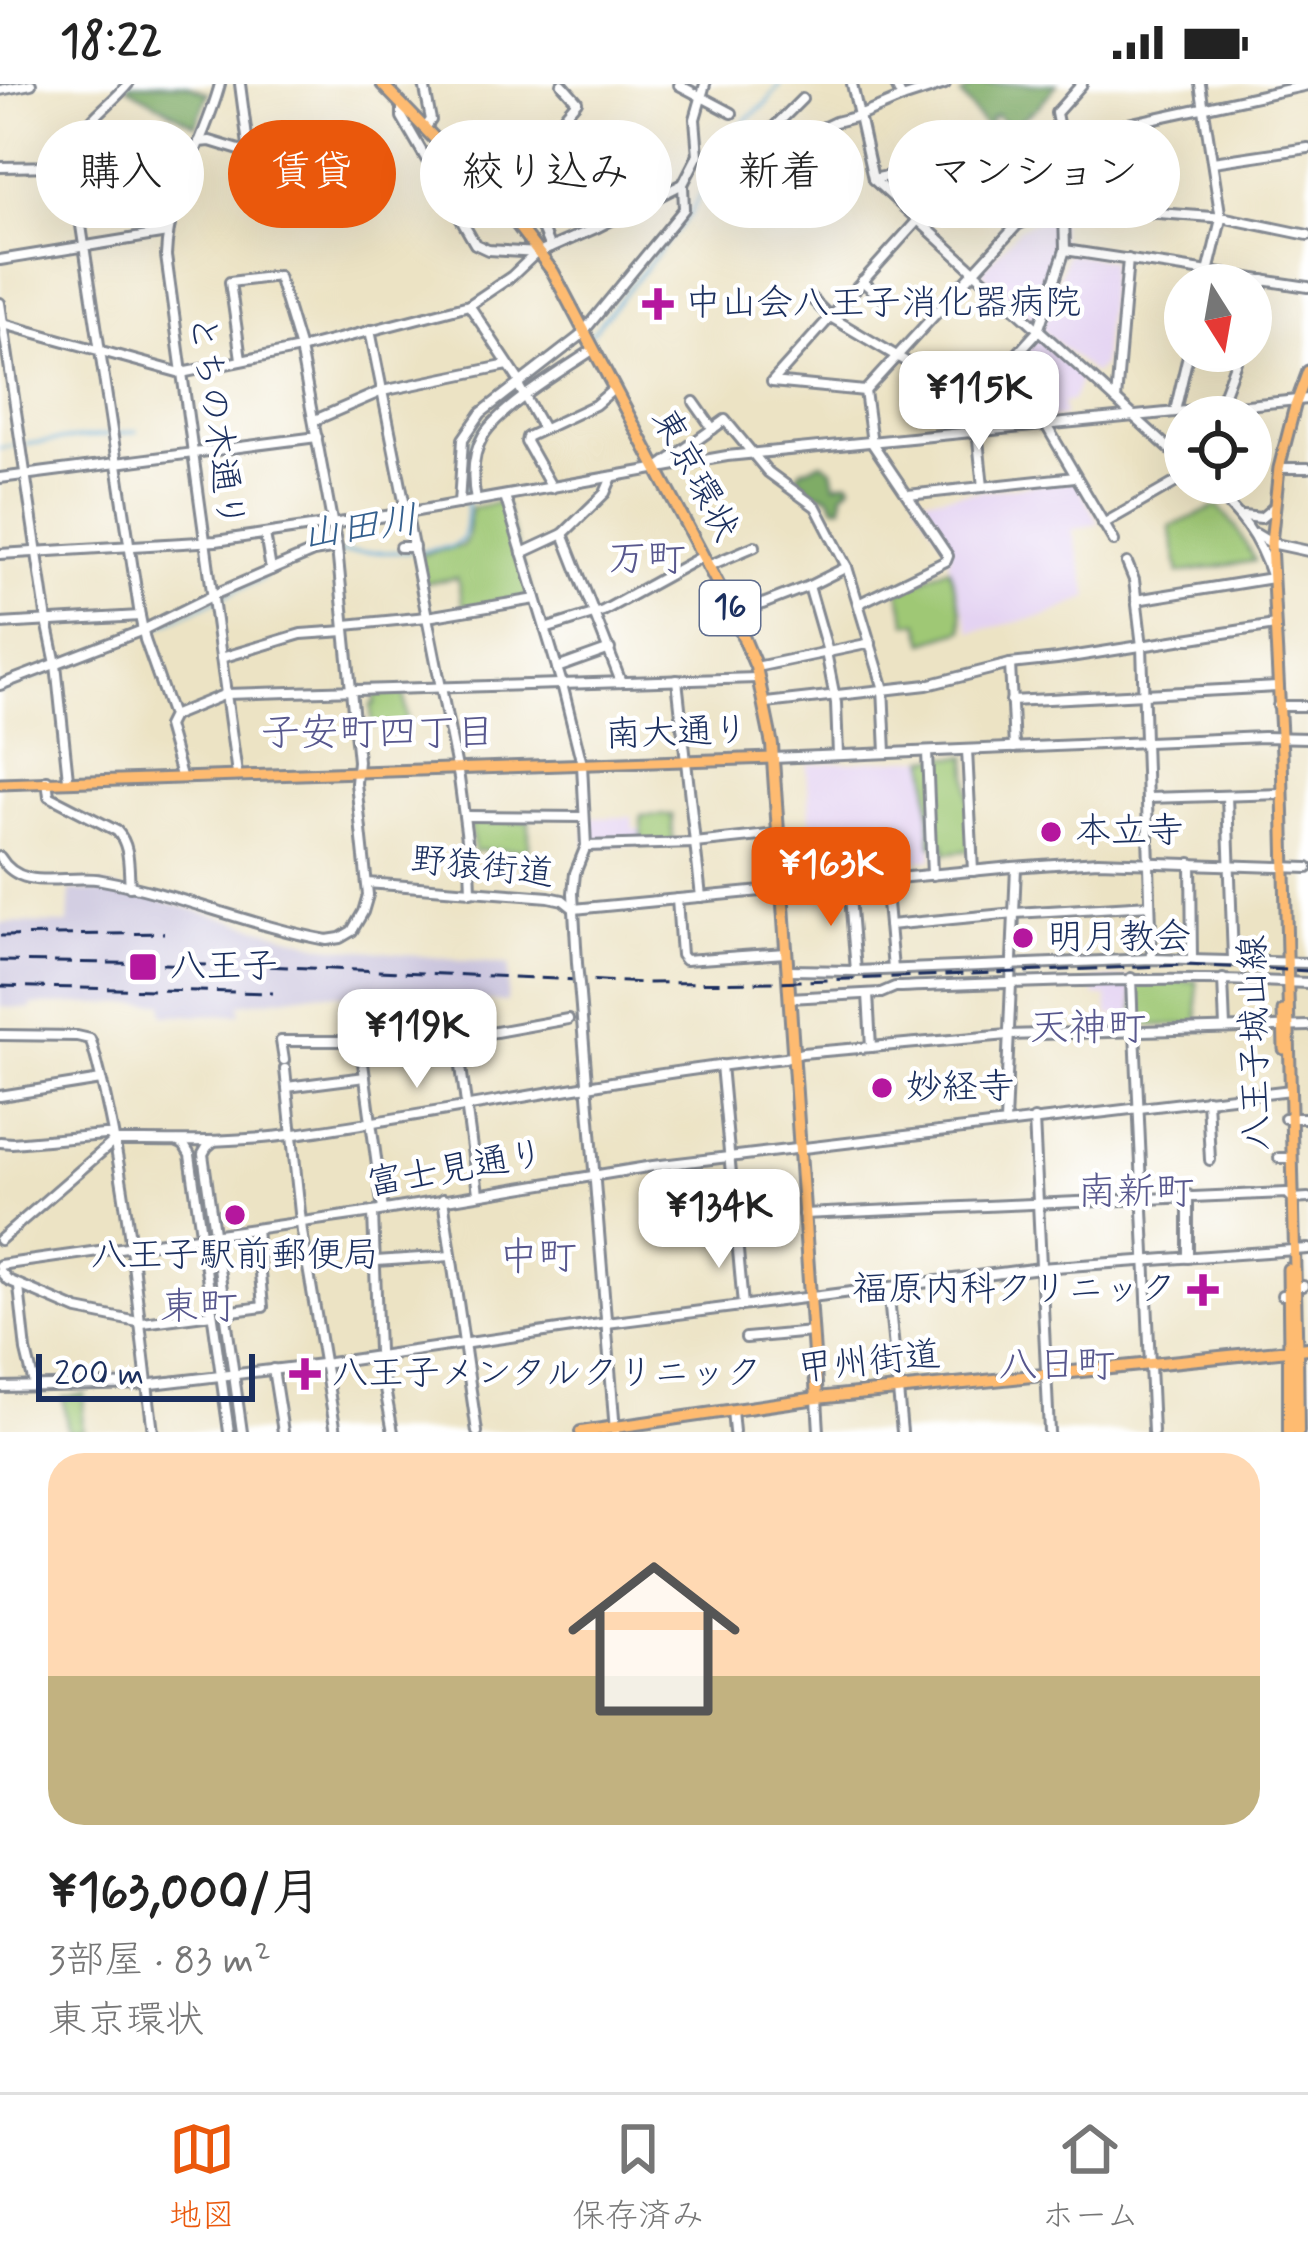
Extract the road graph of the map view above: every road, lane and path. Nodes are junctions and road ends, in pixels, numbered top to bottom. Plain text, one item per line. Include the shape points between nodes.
1 (31, 84) edge
2 (128, 84) edge
3 (220, 84) edge
4 (240, 84) edge
5 (382, 84) edge
6 (424, 84) edge
7 (562, 84) edge
8 (705, 84) edge
9 (852, 84) edge
10 (895, 84) edge
11 (945, 84) edge
12 (1082, 84) edge
13 (1200, 84) edge
14 (1308, 85) edge
15 (682, 87) edge
16 (0, 90) edge
17 (700, 96) junction
18 (902, 98) junction
19 (802, 99) dead end
20 (680, 103) dead end
21 (402, 104) junction
22 (1205, 108) junction
23 (732, 113) dead end
24 (859, 116) junction
25 (93, 120) edge
26 (431, 120) edge
27 (569, 120) edge
28 (781, 120) edge
29 (843, 120) edge
30 (1058, 120) edge
31 (1150, 120) edge
32 (420, 123) edge
33 (204, 130) edge
34 (204, 142) edge
35 (1308, 148) edge
36 (1214, 162) junction
37 (36, 166) edge
38 (0, 167) edge
39 (888, 176) edge
40 (873, 179) junction
41 (683, 184) junction
42 (672, 190) edge
43 (888, 193) edge
44 (1180, 216) edge
45 (1221, 219) junction
46 (81, 228) edge
47 (168, 228) edge
48 (522, 228) edge
49 (540, 228) edge
50 (594, 228) edge
51 (910, 228) edge
52 (926, 228) edge
53 (1014, 228) edge
54 (1064, 228) edge
55 (167, 232) junction
56 (1308, 235) edge
57 (84, 247) junction
58 (1065, 250) junction
59 (545, 251) junction
60 (1129, 259) junction
61 (0, 260) edge
62 (1211, 264) edge
63 (1164, 265) edge
64 (975, 273) junction
65 (862, 281) junction
66 (1272, 281) edge
67 (1308, 287) edge
68 (811, 298) dead end
69 (884, 300) dead end
70 (0, 303) edge
71 (469, 305) junction
72 (830, 316) junction
73 (1, 323) edge
74 (370, 330) junction
75 (1038, 331) junction
76 (589, 339) junction
77 (300, 349) junction
78 (100, 350) junction
79 (898, 356) junction
80 (241, 359) junction
81 (508, 365) junction
82 (1308, 371) edge
83 (181, 373) junction
84 (615, 388) junction
85 (522, 389) junction
86 (382, 391) junction
87 (865, 391) junction
88 (13, 394) junction
89 (0, 395) edge
90 (1303, 400) edge
91 (694, 401) dead end
92 (1115, 401) junction
93 (974, 403) junction
94 (1272, 404) edge
95 (1164, 412) edge
96 (1131, 416) junction
97 (314, 420) junction
98 (1046, 424) junction
99 (543, 429) junction
100 (713, 429) junction
101 (977, 431) junction
102 (317, 436) junction
103 (872, 442) junction
104 (1164, 445) edge
105 (192, 453) junction
106 (752, 453) junction
107 (117, 463) junction
108 (1279, 468) junction
109 (1308, 468) edge
110 (657, 469) junction
111 (26, 475) junction
112 (1076, 477) junction
113 (0, 478) edge
114 (612, 478) junction
115 (983, 487) junction
116 (552, 488) junction
117 (1164, 489) edge
118 (908, 495) junction
119 (505, 496) junction
120 (467, 502) junction
121 (1229, 504) edge
122 (1274, 506) junction
123 (406, 513) junction
124 (1241, 516) junction
125 (1103, 524) junction
126 (333, 525) junction
127 (265, 534) junction
128 (562, 534) junction
129 (1254, 534) junction
130 (1114, 541) dead end
131 (205, 542) junction
132 (1270, 543) junction
133 (755, 546) dead end
134 (130, 548) junction
135 (400, 548) dead end
136 (414, 550) junction
137 (337, 551) junction
138 (1308, 551) edge
139 (37, 552) junction
140 (522, 553) junction
141 (0, 554) edge
142 (706, 561) junction
143 (1127, 562) dead end
144 (847, 567) junction
145 (271, 570) junction
146 (1272, 578) junction
147 (809, 586) junction
148 (213, 599) junction
149 (536, 599) junction
150 (1136, 601) junction
151 (860, 603) junction
152 (595, 613) junction
153 (140, 616) junction
154 (734, 616) junction
155 (427, 617) junction
156 (47, 621) junction
157 (0, 624) edge
158 (1275, 625) junction
159 (345, 628) junction
160 (545, 629) junction
161 (144, 633) junction
162 (871, 644) junction
163 (1142, 646) junction
164 (610, 650) junction
165 (827, 652) junction
166 (221, 658) junction
167 (1010, 664) junction
168 (56, 667) junction
169 (557, 668) junction
170 (757, 672) junction
171 (677, 680) junction
172 (621, 682) junction
173 (562, 684) junction
174 (0, 685) edge
175 (440, 687) junction
176 (1278, 687) junction
177 (352, 690) junction
178 (884, 691) junction
179 (226, 694) junction
180 (1143, 696) junction
181 (835, 698) junction
182 (1011, 701) junction
183 (766, 704) junction
184 (1278, 706) junction
185 (1308, 706) edge
186 (172, 716) junction
187 (1279, 736) junction
188 (1308, 738) edge
189 (1147, 742) junction
190 (1014, 748) junction
191 (967, 750) junction
192 (927, 752) junction
193 (886, 753) junction
194 (838, 755) junction
195 (773, 758) junction
196 (686, 761) junction
197 (582, 764) junction
198 (457, 768) junction
199 (357, 771) junction
200 (237, 774) junction
201 (181, 776) junction
202 (68, 779) junction
203 (46, 780) junction
204 (0, 784) edge
205 (1280, 794) junction
206 (1226, 796) junction
207 (1148, 797) junction
208 (466, 816) junction
209 (585, 817) junction
210 (778, 834) junction
211 (695, 843) junction
212 (586, 846) junction
213 (0, 857) edge
214 (1191, 862) junction
215 (1149, 863) junction
216 (1229, 864) junction
217 (1016, 867) junction
218 (1282, 867) junction
219 (1308, 868) edge
220 (973, 871) junction
221 (932, 875) junction
222 (885, 881) junction
223 (367, 883) junction
224 (849, 884) junction
225 (130, 887) junction
226 (782, 889) junction
227 (471, 892) junction
228 (701, 897) junction
229 (677, 899) junction
230 (1150, 905) junction
231 (574, 909) junction
232 (1015, 913) junction
233 (890, 925) junction
234 (786, 953) junction
235 (1152, 959) junction
236 (1192, 959) junction
237 (1233, 959) junction
238 (1284, 962) junction
239 (1012, 963) junction
240 (1308, 963) edge
241 (787, 970) junction
242 (893, 970) junction
243 (856, 971) junction
244 (1131, 979) junction
245 (1223, 979) junction
246 (1285, 982) junction
247 (1012, 983) junction
248 (1308, 983) edge
249 (868, 994) junction
250 (789, 998) junction
251 (568, 1019) dead end
252 (1286, 1026) junction
253 (1308, 1026) edge
254 (1225, 1028) junction
255 (1134, 1031) junction
256 (0, 1035) edge
257 (1009, 1035) junction
258 (457, 1037) junction
259 (871, 1047) junction
260 (362, 1056) junction
261 (793, 1057) junction
262 (721, 1065) junction
263 (364, 1077) junction
264 (101, 1080) junction
265 (589, 1085) junction
266 (286, 1087) junction
267 (1288, 1090) junction
268 (0, 1096) edge
269 (1207, 1099) junction
270 (468, 1105) junction
271 (1138, 1107) junction
272 (1288, 1118) junction
273 (1308, 1118) edge
274 (1034, 1120) junction
275 (370, 1121) junction
276 (1005, 1123) junction
277 (292, 1135) junction
278 (195, 1140) junction
279 (217, 1140) junction
280 (114, 1141) junction
281 (175, 1141) junction
282 (0, 1142) edge
283 (799, 1148) junction
284 (203, 1154) junction
285 (729, 1156) junction
286 (1210, 1160) dead end
287 (596, 1174) junction
288 (478, 1193) junction
289 (1188, 1196) junction
290 (1290, 1196) junction
291 (1142, 1198) junction
292 (1308, 1198) edge
293 (443, 1199) junction
294 (1038, 1202) junction
295 (378, 1210) junction
296 (808, 1214) junction
297 (302, 1222) junction
298 (256, 1229) junction
299 (214, 1235) junction
300 (201, 1237) junction
301 (0, 1240) edge
302 (132, 1246) junction
303 (1308, 1249) edge
304 (1291, 1251) junction
305 (452, 1256) junction
306 (1188, 1258) junction
307 (1145, 1260) junction
308 (376, 1262) junction
309 (0, 1268) edge
310 (1040, 1268) junction
311 (19, 1285) junction
312 (888, 1287) junction
313 (805, 1297) junction
314 (743, 1305) junction
315 (225, 1312) junction
316 (212, 1314) junction
317 (140, 1322) junction
318 (608, 1322) junction
319 (812, 1332) junction
320 (746, 1339) dead end
321 (464, 1343) junction
322 (1298, 1348) edge
323 (379, 1356) junction
324 (326, 1364) junction
325 (1150, 1364) junction
326 (273, 1369) junction
327 (234, 1373) junction
328 (1046, 1374) junction
329 (221, 1375) junction
330 (147, 1384) junction
331 (34, 1385) junction
332 (0, 1387) edge
333 (898, 1389) junction
334 (817, 1398) junction
335 (732, 1410) junction
336 (614, 1425) edge
337 (153, 1432) edge
338 (229, 1432) edge
339 (242, 1432) edge
340 (283, 1432) edge
341 (336, 1432) edge
342 (393, 1432) edge
343 (477, 1432) edge
344 (581, 1432) edge
345 (734, 1432) edge
346 (819, 1432) edge
347 (902, 1432) edge
348 (1049, 1432) edge
349 (1153, 1432) edge
350 (1293, 1432) edge

1 - 16 street
2 - 25 street
3 - 33 street, とちの木通り
4 - 34 street via 249,153
5 - 21 highway, 東京環状 / 16
6 - 26 street
7 - 27 street via 577,101
8 - 17 street
9 - 24 street
10 - 18 street
11 - 18 street
12 - 30 street
13 - 22 street
14 - 22 street
15 - 17 street
15 - 20 street
17 - 23 street
17 - 41 street via 698,154
18 - 24 street
19 - 28 street
21 - 32 highway, 東京環状 / 16
21 - 59 street via 402,117 475,244
22 - 31 street
22 - 36 street
24 - 29 street
24 - 40 street
35 - 36 street
36 - 45 street
37 - 38 street
39 - 40 street
40 - 43 street
41 - 42 street
41 - 76 street via 684,209
44 - 45 street
45 - 56 street
45 - 62 street
46 - 57 street
47 - 55 street, とちの木通り
48 - 59 highway, 東京環状 / 16
49 - 59 street
50 - 59 street
51 - 65 street
52 - 64 street
53 - 64 street
54 - 58 street
55 - 57 street
55 - 83 street, とちの木通り
57 - 61 street
57 - 78 street
58 - 60 street
58 - 75 street
59 - 71 street
59 - 76 highway, 東京環状 / 16
60 - 63 street
60 - 92 street
64 - 75 street
64 - 79 street
65 - 69 street
65 - 72 street
66 - 67 street
68 - 72 street
70 - 73 street
71 - 74 street
71 - 81 street
72 - 79 street
72 - 87 street via 772,382
73 - 78 street
73 - 88 street
74 - 77 street
74 - 86 street
75 - 92 street
75 - 93 street
76 - 84 highway, 東京環状 / 16
76 - 85 street
76 - 85 street
77 - 80 street
77 - 80 street via 278,276 230,282
77 - 97 street
78 - 83 street
78 - 107 street
79 - 87 street
79 - 93 street
80 - 83 street
81 - 85 street
81 - 86 street
82 - 90 main road, 八王子城山線
83 - 105 street, とちの木通り
84 - 99 street
84 - 110 highway, 東京環状 / 16
85 - 99 street
85 - 120 street via 481,440
85 - 120 street via 482,413 463,439
86 - 97 street
86 - 123 street
87 - 103 street
88 - 89 street
88 - 111 street
90 - 94 street
90 - 108 main road, 八王子城山線
91 - 100 street
92 - 96 street
93 - 101 street
95 - 96 street
96 - 98 street
96 - 104 street
97 - 102 street
98 - 101 street
98 - 112 street
99 - 116 street via 526,442
100 - 106 street via 725,420
100 - 110 street
101 - 103 street
101 - 115 street
102 - 105 street
102 - 126 street
103 - 106 street
103 - 118 street
105 - 107 street
105 - 131 street, とちの木通り
106 - 110 street
106 - 144 street via 816,507
107 - 111 street
107 - 134 street
108 - 109 street
108 - 122 main road, 八王子城山線
110 - 114 street
110 - 142 highway, 東京環状 / 16
111 - 113 street
111 - 139 street
112 - 115 street
112 - 125 street
114 - 116 street
114 - 128 street
115 - 118 street
116 - 119 street
117 - 125 street
118 - 151 street via 946,561
119 - 120 street
119 - 140 street
120 - 123 street
121 - 124 street
122 - 124 street via 1261,518
122 - 132 main road, 八王子城山線
123 - 126 street
123 - 136 street
124 - 129 street
125 - 130 street
126 - 127 street
126 - 137 street
127 - 131 street
127 - 145 street
128 - 140 street
128 - 152 street
129 - 132 street
129 - 146 street
131 - 134 street
131 - 148 street, とちの木通り
132 - 138 street
132 - 146 main road, 八王子城山線
133 - 142 street
134 - 139 street
134 - 153 street
135 - 136 street
136 - 155 street
137 - 145 street
137 - 159 street
139 - 141 street
139 - 156 street
140 - 149 street
142 - 152 street
142 - 154 highway, 東京環状 / 16
143 - 150 street
144 - 147 street
144 - 151 street
145 - 148 street
146 - 150 street
146 - 158 main road, 八王子城山線
147 - 154 street
147 - 165 street
148 - 161 street
148 - 166 street, とちの木通り
149 - 155 street
149 - 160 street
150 - 163 street
151 - 162 street
152 - 160 street
152 - 164 street
153 - 156 street
153 - 161 street
154 - 170 highway, 東京環状 / 16
155 - 159 street
155 - 175 street
156 - 157 street
156 - 168 street
158 - 163 street
158 - 176 main road, 八王子城山線
159 - 166 street
159 - 177 street
160 - 169 street
161 - 168 street
161 - 186 street
162 - 165 street
162 - 178 street
163 - 167 street
163 - 180 street
164 - 169 street
164 - 172 street
165 - 170 street
165 - 181 street
166 - 179 street, とちの木通り
167 - 178 street
167 - 182 street
168 - 174 street
168 - 202 street
169 - 173 street
170 - 171 street
170 - 183 highway, 東京環状 / 16
171 - 172 street
171 - 196 street
172 - 173 street
173 - 175 street
173 - 197 street
175 - 177 street
175 - 198 street
176 - 180 street
176 - 184 main road, 八王子城山線
177 - 179 street
177 - 199 street
178 - 181 street
178 - 193 street
179 - 186 street
179 - 200 street, とちの木通り
180 - 182 street
180 - 189 street
181 - 183 street
181 - 194 street
182 - 190 street
183 - 195 highway, 東京環状 / 16
184 - 185 street
184 - 187 main road, 八王子城山線
186 - 201 street via 167,726
187 - 188 street, 南大通り
187 - 189 street, 南大通り
187 - 205 main road, 八王子城山線
189 - 190 street, 南大通り
189 - 207 street
190 - 191 street, 南大通り
191 - 192 street, 南大通り
191 - 220 street
192 - 193 street, 南大通り
192 - 221 street
193 - 194 street, 南大通り
194 - 195 street, 南大通り
195 - 196 main road, 南大通り
195 - 210 highway, 東京環状 / 16
196 - 197 main road, 南大通り
196 - 211 street
197 - 198 main road, 南大通り
197 - 209 street
198 - 199 main road, 南大通り
198 - 208 street
199 - 200 main road, 南大通り
199 - 223 street
200 - 201 main road, 南大通り
201 - 202 main road, 南大通り
202 - 203 main road, 南大通り
203 - 204 main road
203 - 225 street via 49,796 124,838
205 - 206 street
205 - 218 main road, 八王子城山線
206 - 207 street
206 - 216 street
207 - 215 street
208 - 209 street
208 - 227 street
209 - 212 street
210 - 211 street
210 - 226 highway, 東京環状 / 16
211 - 212 street
211 - 228 street
212 - 231 street via 574,874
213 - 225 street, 野猿街道 via 24,879
214 - 215 street
214 - 216 street
214 - 236 street
215 - 217 street
215 - 230 street
216 - 218 street
216 - 237 street
217 - 220 street
217 - 232 street
218 - 219 street
218 - 238 main road, 八王子城山線
220 - 221 street
221 - 222 street
222 - 224 street
222 - 233 street
223 - 225 street, 野猿街道 via 352,932 327,940
223 - 227 street, 野猿街道
224 - 226 street
224 - 243 street
226 - 228 street
226 - 234 highway, 東京環状 / 16
227 - 231 street, 野猿街道 via 563,900
228 - 229 street
229 - 231 street
229 - 234 street via 685,960
230 - 232 street
230 - 235 street
231 - 265 street, 野猿街道, bridge
232 - 233 street
232 - 239 street
233 - 242 street
234 - 241 highway, 東京環状 / 16
235 - 236 street
235 - 239 street
236 - 237 street
237 - 238 street
238 - 240 street
238 - 246 main road, 八王子城山線
239 - 242 street
239 - 247 street
241 - 243 street
241 - 250 highway, 東京環状 / 16
242 - 243 street
244 - 245 street
244 - 247 street
244 - 255 street
245 - 246 street
245 - 254 street
246 - 248 street
246 - 252 main road, 八王子城山線
247 - 249 street
247 - 257 street
249 - 250 street
249 - 259 street
250 - 261 highway, 東京環状 / 16
251 - 258 street
252 - 253 street
252 - 254 street
252 - 267 main road, 八王子城山線
254 - 255 street
255 - 257 street
255 - 271 street
256 - 264 street via 86,1037
257 - 259 street
257 - 276 street
258 - 260 street
258 - 270 street
259 - 261 street
260 - 263 street
260 - 266 street via 360,1041 281,1041
261 - 262 street
261 - 283 highway, 東京環状 / 16
262 - 265 street
262 - 285 street
263 - 266 street
263 - 275 street
264 - 268 street
264 - 280 street
265 - 270 street
265 - 287 street, 野猿街道
266 - 277 street
267 - 269 street, 富士見通り
267 - 272 main road, 八王子城山線
269 - 271 street, 富士見通り
269 - 286 street
270 - 275 street
270 - 288 street
271 - 274 street, 富士見通り
271 - 291 street
272 - 273 street
272 - 290 main road, 八王子城山線
274 - 276 street, 富士見通り
274 - 294 street
275 - 277 street
275 - 295 street
276 - 283 street, 富士見通り
277 - 279 street
277 - 297 street
278 - 279 street
278 - 281 street
278 - 284 street
279 - 284 street
280 - 281 street
280 - 282 street via 104,1135
280 - 301 street
280 - 302 street
281 - 300 street via 190,1155
283 - 285 street, 富士見通り
283 - 296 highway, 東京環状 / 16
284 - 299 street
285 - 287 street, 富士見通り
285 - 314 street
287 - 288 street, 富士見通り
287 - 318 street, 野猿街道
288 - 293 street, 富士見通り
289 - 290 street
289 - 291 street
289 - 306 street
290 - 292 street
290 - 304 main road, 八王子城山線
291 - 294 street
291 - 307 street
293 - 295 street, 富士見通り
293 - 305 street
294 - 296 street
294 - 310 street
295 - 297 street, 富士見通り
295 - 308 street
296 - 313 highway, 東京環状 / 16
297 - 298 street, 富士見通り
297 - 324 street
298 - 299 street, 富士見通り
298 - 315 street via 263,1307
299 - 300 street, 富士見通り
299 - 315 street
300 - 302 street, 富士見通り
300 - 316 street
302 - 309 street, 富士見通り
302 - 317 street
303 - 304 street
304 - 306 street
304 - 322 main road, 八王子城山線
305 - 308 street
305 - 321 street
306 - 307 street
307 - 310 street
307 - 325 street
308 - 323 street
309 - 311 street
310 - 312 street
310 - 328 street
311 - 317 street via 78,1310
311 - 331 street
312 - 313 street
312 - 333 street
313 - 314 street
313 - 319 highway, 東京環状 / 16
314 - 318 street
315 - 327 street
316 - 317 street
316 - 329 street
317 - 330 street
318 - 321 street
318 - 336 street, 野猿街道
319 - 320 street
319 - 334 highway, 東京環状 / 16
321 - 323 street
321 - 343 street
322 - 325 highway, 甲州街道
322 - 350 highway
323 - 324 street
323 - 342 street
324 - 326 street
324 - 341 street
325 - 328 highway, 甲州街道
325 - 349 street
326 - 327 street
326 - 340 street
327 - 329 street
327 - 339 street
328 - 333 highway, 甲州街道
328 - 348 street
329 - 330 street
329 - 338 street
330 - 331 street
330 - 337 street
331 - 332 street
333 - 334 highway, 甲州街道
333 - 347 street
334 - 335 highway, 甲州街道
334 - 346 street
335 - 336 highway, 甲州街道
335 - 345 street
336 - 344 highway, 甲州街道

